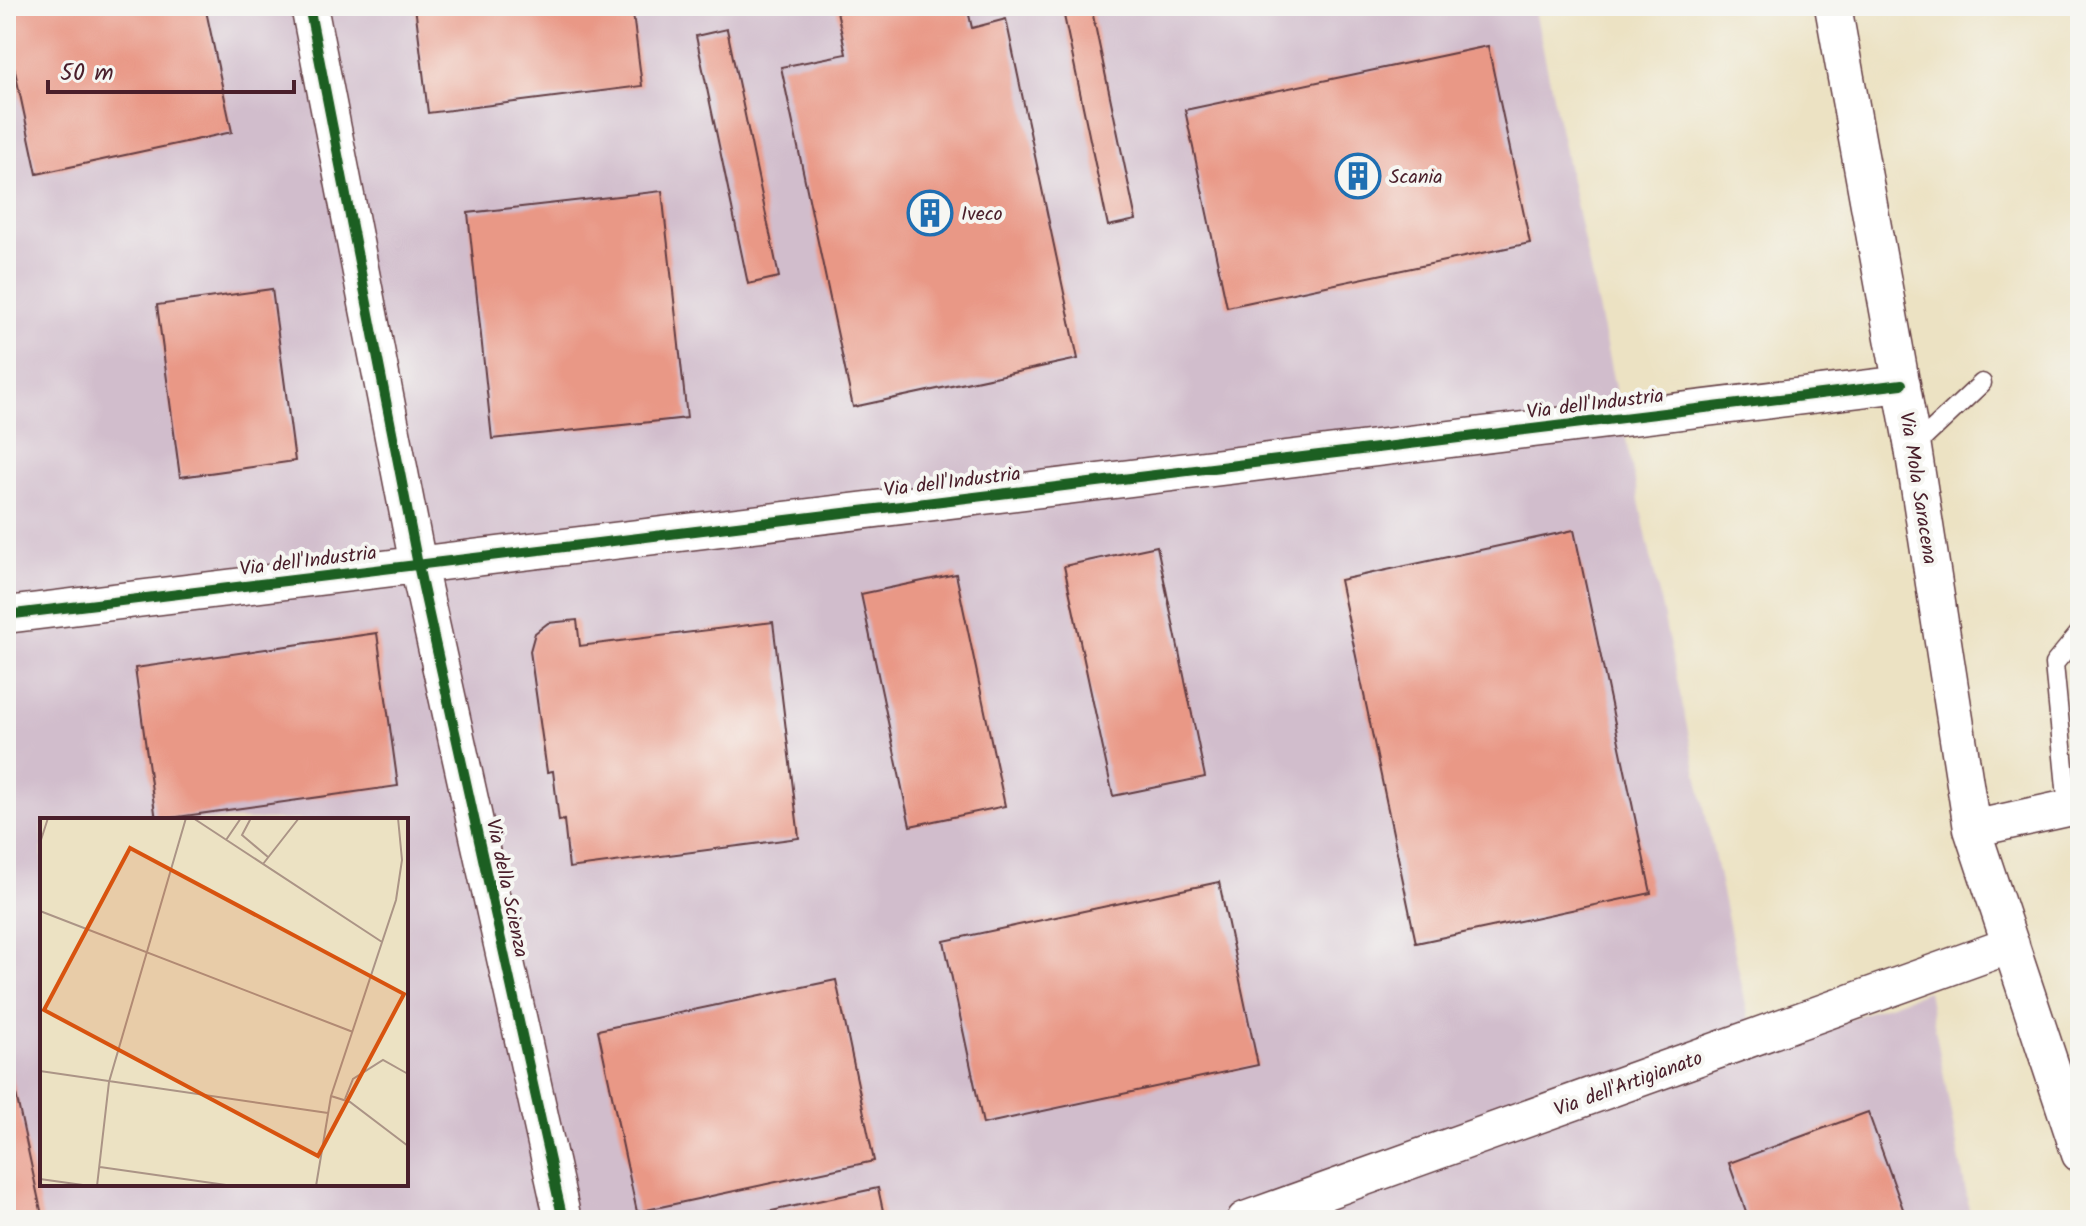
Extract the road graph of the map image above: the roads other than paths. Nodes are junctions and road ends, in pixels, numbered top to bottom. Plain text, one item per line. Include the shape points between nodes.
1 (309, 6) edge
2 (1833, 6) edge
3 (1982, 383) dead end
4 (1902, 384) junction
5 (1913, 448) junction
6 (418, 565) junction
7 (6, 615) edge
8 (2080, 632) edge
9 (2074, 808) edge
10 (1972, 829) junction
11 (2011, 945) junction
12 (2080, 1154) edge
13 (563, 1220) edge
14 (1245, 1220) edge

1 - 6 street, Via della Scienza
2 - 4 street, Via Mola Saracena
3 - 5 lane
4 - 5 street, Via Mola Saracena
4 - 6 street, Via dell'Industria
5 - 10 street, Via Mola Saracena
6 - 7 street, Via dell'Industria
6 - 13 street, Via della Scienza
8 - 9 lane via 2054,664
9 - 10 street
10 - 11 street, Via Mola Saracena
11 - 12 street, Via Mola Saracena
11 - 14 street, Via dell'Artigianato

